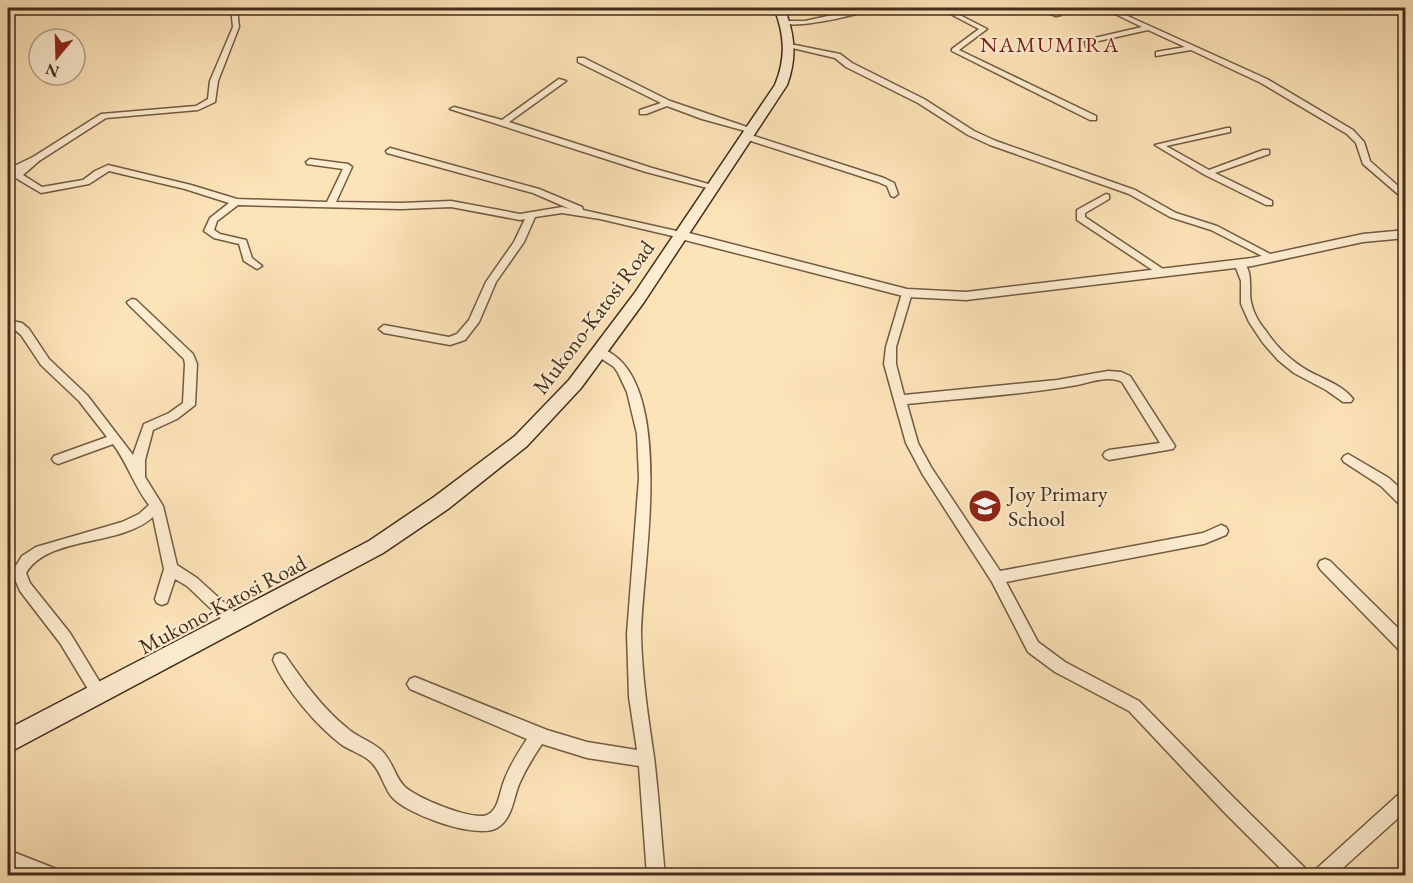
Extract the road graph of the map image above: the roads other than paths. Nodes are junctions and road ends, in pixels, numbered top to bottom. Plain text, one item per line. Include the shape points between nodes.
1 (234, 8) edge
2 (870, 8) edge
3 (942, 8) edge
4 (1039, 8) edge
5 (1106, 8) edge
6 (783, 15) edge
7 (1058, 15) dead end
8 (1149, 28) junction
9 (790, 46) junction
10 (1088, 46) dead end
11 (1190, 48) junction
12 (1160, 54) dead end
13 (581, 60) dead end
14 (562, 81) dead end
15 (642, 90) junction
16 (627, 95) dead end
17 (667, 103) junction
18 (454, 109) dead end
19 (643, 112) dead end
20 (1093, 118) dead end
21 (504, 123) junction
22 (1227, 130) dead end
23 (750, 133) junction
24 (390, 151) dead end
25 (1266, 152) dead end
26 (36, 159) junction
27 (310, 162) dead end
28 (8, 172) edge
29 (1208, 173) junction
30 (715, 187) junction
31 (894, 194) dead end
32 (1106, 197) dead end
33 (1406, 198) edge
34 (236, 202) junction
35 (331, 203) junction
36 (1269, 203) dead end
37 (588, 214) junction
38 (531, 216) junction
39 (1406, 234) edge
40 (681, 235) junction
41 (1271, 257) junction
42 (1239, 263) junction
43 (258, 266) dead end
44 (1163, 273) junction
45 (907, 293) junction
46 (132, 302) dead end
47 (8, 323) edge
48 (384, 329) dead end
49 (600, 352) junction
50 (1347, 399) dead end
51 (900, 400) junction
52 (115, 439) junction
53 (1109, 455) dead end
54 (58, 459) dead end
55 (1348, 459) dead end
56 (136, 471) junction
57 (1406, 502) edge
58 (157, 506) junction
59 (1221, 531) dead end
60 (1324, 564) dead end
61 (171, 569) junction
62 (997, 578) junction
63 (162, 600) dead end
64 (236, 622) junction
65 (1406, 647) edge
66 (280, 660) dead end
67 (415, 684) dead end
68 (99, 694) junction
69 (539, 735) junction
70 (8, 741) edge
71 (646, 759) junction
72 (1406, 799) edge
73 (8, 859) edge
74 (53, 876) edge
75 (656, 876) edge
76 (1301, 876) edge
77 (1321, 876) edge

1 - 26 street via 236,27 214,81 212,100 198,108 104,116
2 - 6 street via 805,23
3 - 20 street via 984,29 954,50
4 - 7 street
5 - 8 street
6 - 9 main road, Mukono-Katosi Road
8 - 10 street via 1092,40
8 - 11 street
9 - 23 main road, Mukono-Katosi Road via 787,73
9 - 41 street via 831,54 921,100 971,133 1132,192 1173,215 1214,228
11 - 12 street
11 - 33 street via 1264,81 1350,132 1360,142 1366,162
13 - 15 street
14 - 21 street
15 - 16 street
15 - 17 street
17 - 19 street
17 - 23 street
18 - 21 street
21 - 30 street via 656,173
22 - 29 street via 1159,145
23 - 30 main road, Mukono-Katosi Road
23 - 31 street via 881,180 891,185
24 - 37 street via 536,191
25 - 29 street
26 - 28 street
26 - 34 street via 17,175 41,190 86,182 108,168
27 - 35 street via 348,167
29 - 36 street
30 - 40 main road, Mukono-Katosi Road
32 - 44 street via 1080,212 1080,218
34 - 35 street
34 - 43 street via 213,220 208,231 243,242 247,259
35 - 38 street via 451,204
37 - 38 street via 562,210
37 - 40 street
38 - 48 street via 519,242 491,282 474,322 461,337 450,341
39 - 41 street via 1363,238
40 - 45 street
40 - 49 main road, Mukono-Katosi Road
41 - 42 street
42 - 44 street
42 - 50 street via 1247,282 1247,306 1266,337 1291,365
44 - 45 street via 966,296
45 - 51 street via 891,347 891,373
46 - 56 street via 185,351 190,364 189,405 148,427
47 - 52 street via 25,332 45,362 83,398
49 - 64 main road, Mukono-Katosi Road via 569,392 521,441 469,483 376,547
49 - 71 street via 623,371 633,392 643,434 645,478 634,634 637,697
51 - 53 street via 1120,376 1126,379 1169,446
51 - 62 street via 919,459
52 - 54 street
52 - 56 street
55 - 57 street
56 - 58 street via 145,492
58 - 61 street
58 - 68 street via 133,525 43,549 19,572 25,587 65,638
59 - 62 street via 1166,546
60 - 65 street
61 - 63 street
61 - 64 street via 192,582
62 - 76 street via 1033,647 1060,667 1134,706
64 - 68 main road, Mukono-Katosi Road
66 - 69 street via 335,726 379,759 399,792 426,808 476,824 489,824 500,816 511,781
67 - 69 street via 443,692
68 - 70 main road, Mukono-Katosi Road
69 - 71 street via 600,753
71 - 75 street
72 - 77 street
73 - 74 street

